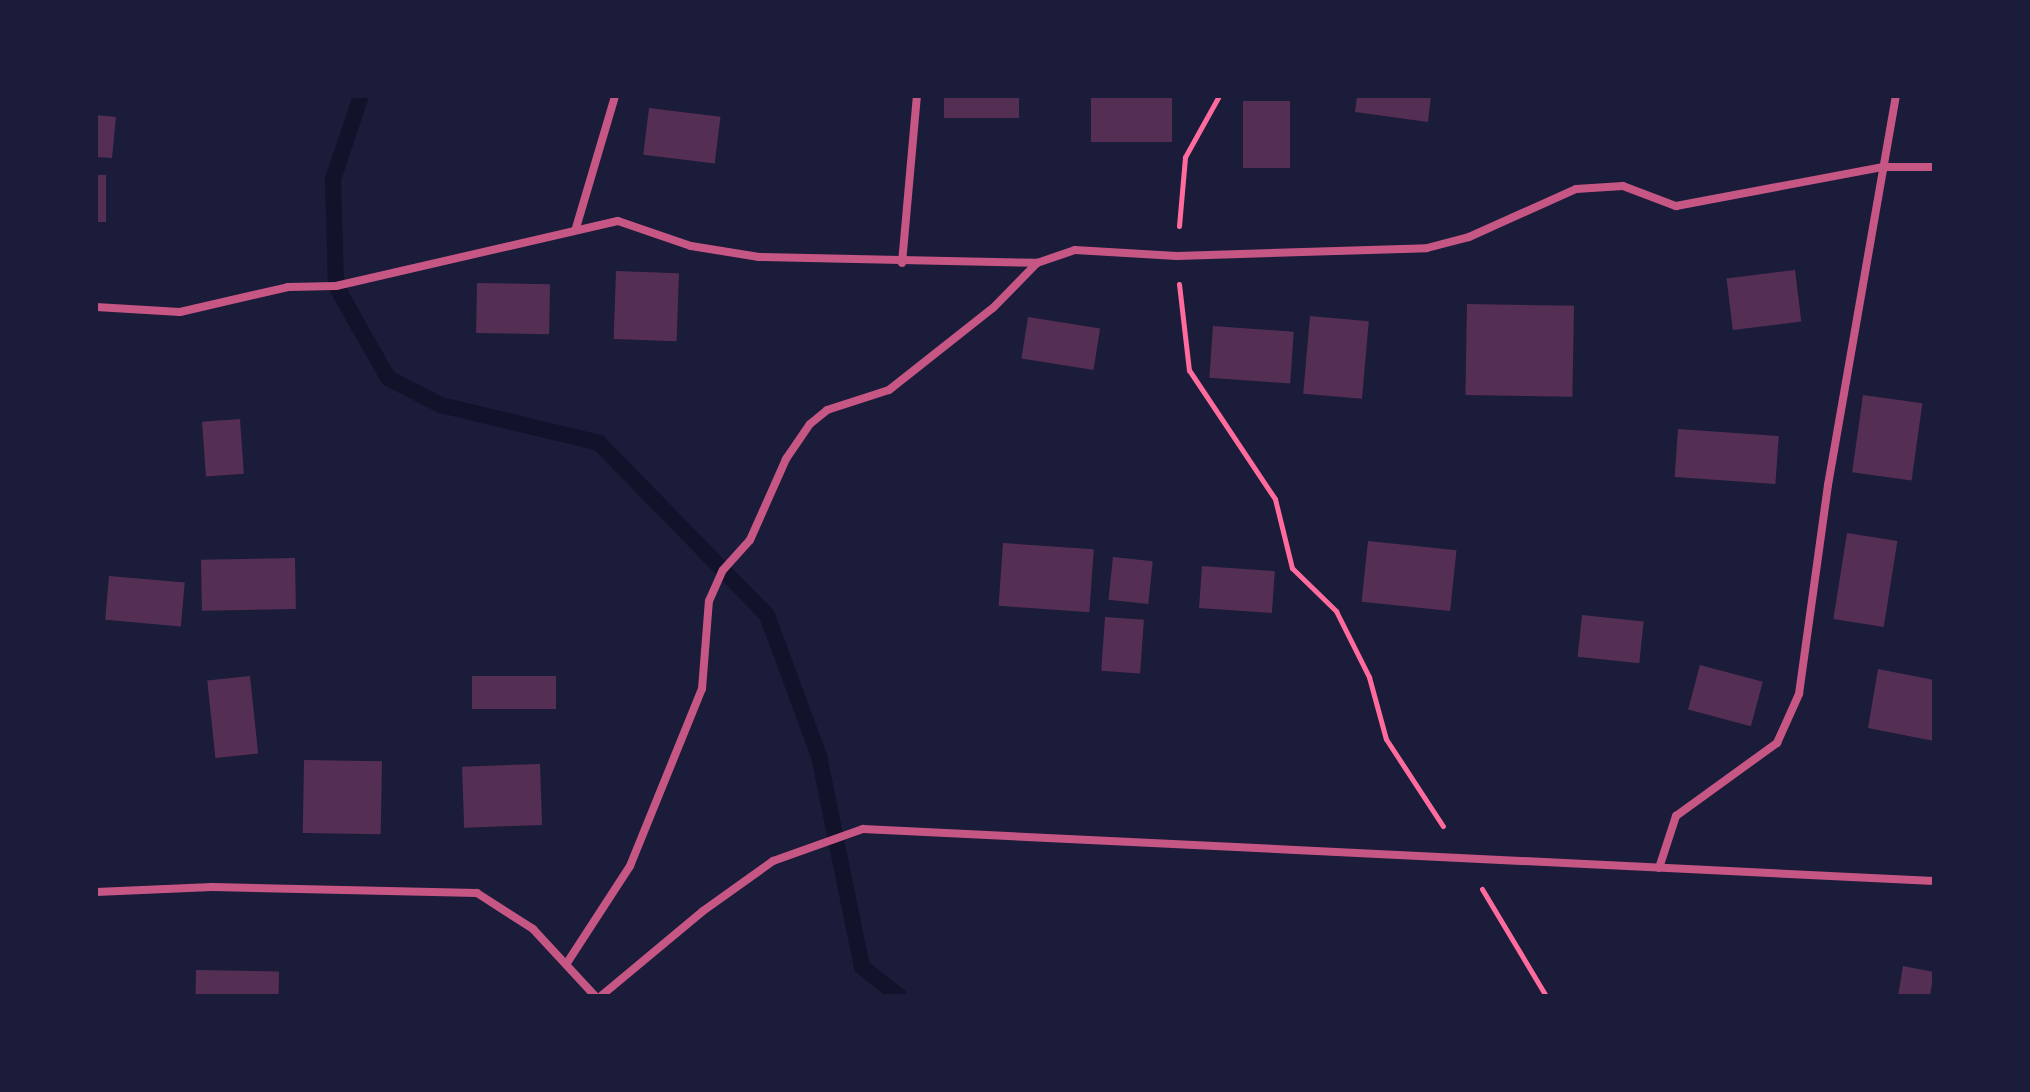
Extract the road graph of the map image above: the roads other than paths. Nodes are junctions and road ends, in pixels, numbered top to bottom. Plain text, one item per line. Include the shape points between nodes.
1 (615, 96) edge
2 (917, 96) edge
3 (1896, 96) edge
4 (1883, 167) junction
5 (1934, 167) edge
6 (576, 228) junction
7 (902, 263) junction
8 (1037, 263) junction
9 (96, 307) edge
10 (1659, 868) junction
11 (1934, 881) edge
12 (96, 892) edge
13 (567, 963) junction
14 (598, 996) edge

1 - 6 street
2 - 7 street
3 - 4 street
4 - 5 street
4 - 8 street via 1676,206 1623,186 1576,189 1469,237 1427,248 1177,256 1075,250
4 - 10 street via 1828,485 1799,694 1777,743 1676,816
6 - 7 street via 618,221 691,246 759,257
6 - 9 street via 398,275 336,286 288,287 180,312
7 - 8 street
8 - 13 street via 993,308 889,390 827,410 810,424 786,459 750,540 718,580 709,601 702,689 630,866
10 - 11 street
10 - 14 street via 863,829 773,861
12 - 13 street via 227,887 477,893 533,929
13 - 14 street

